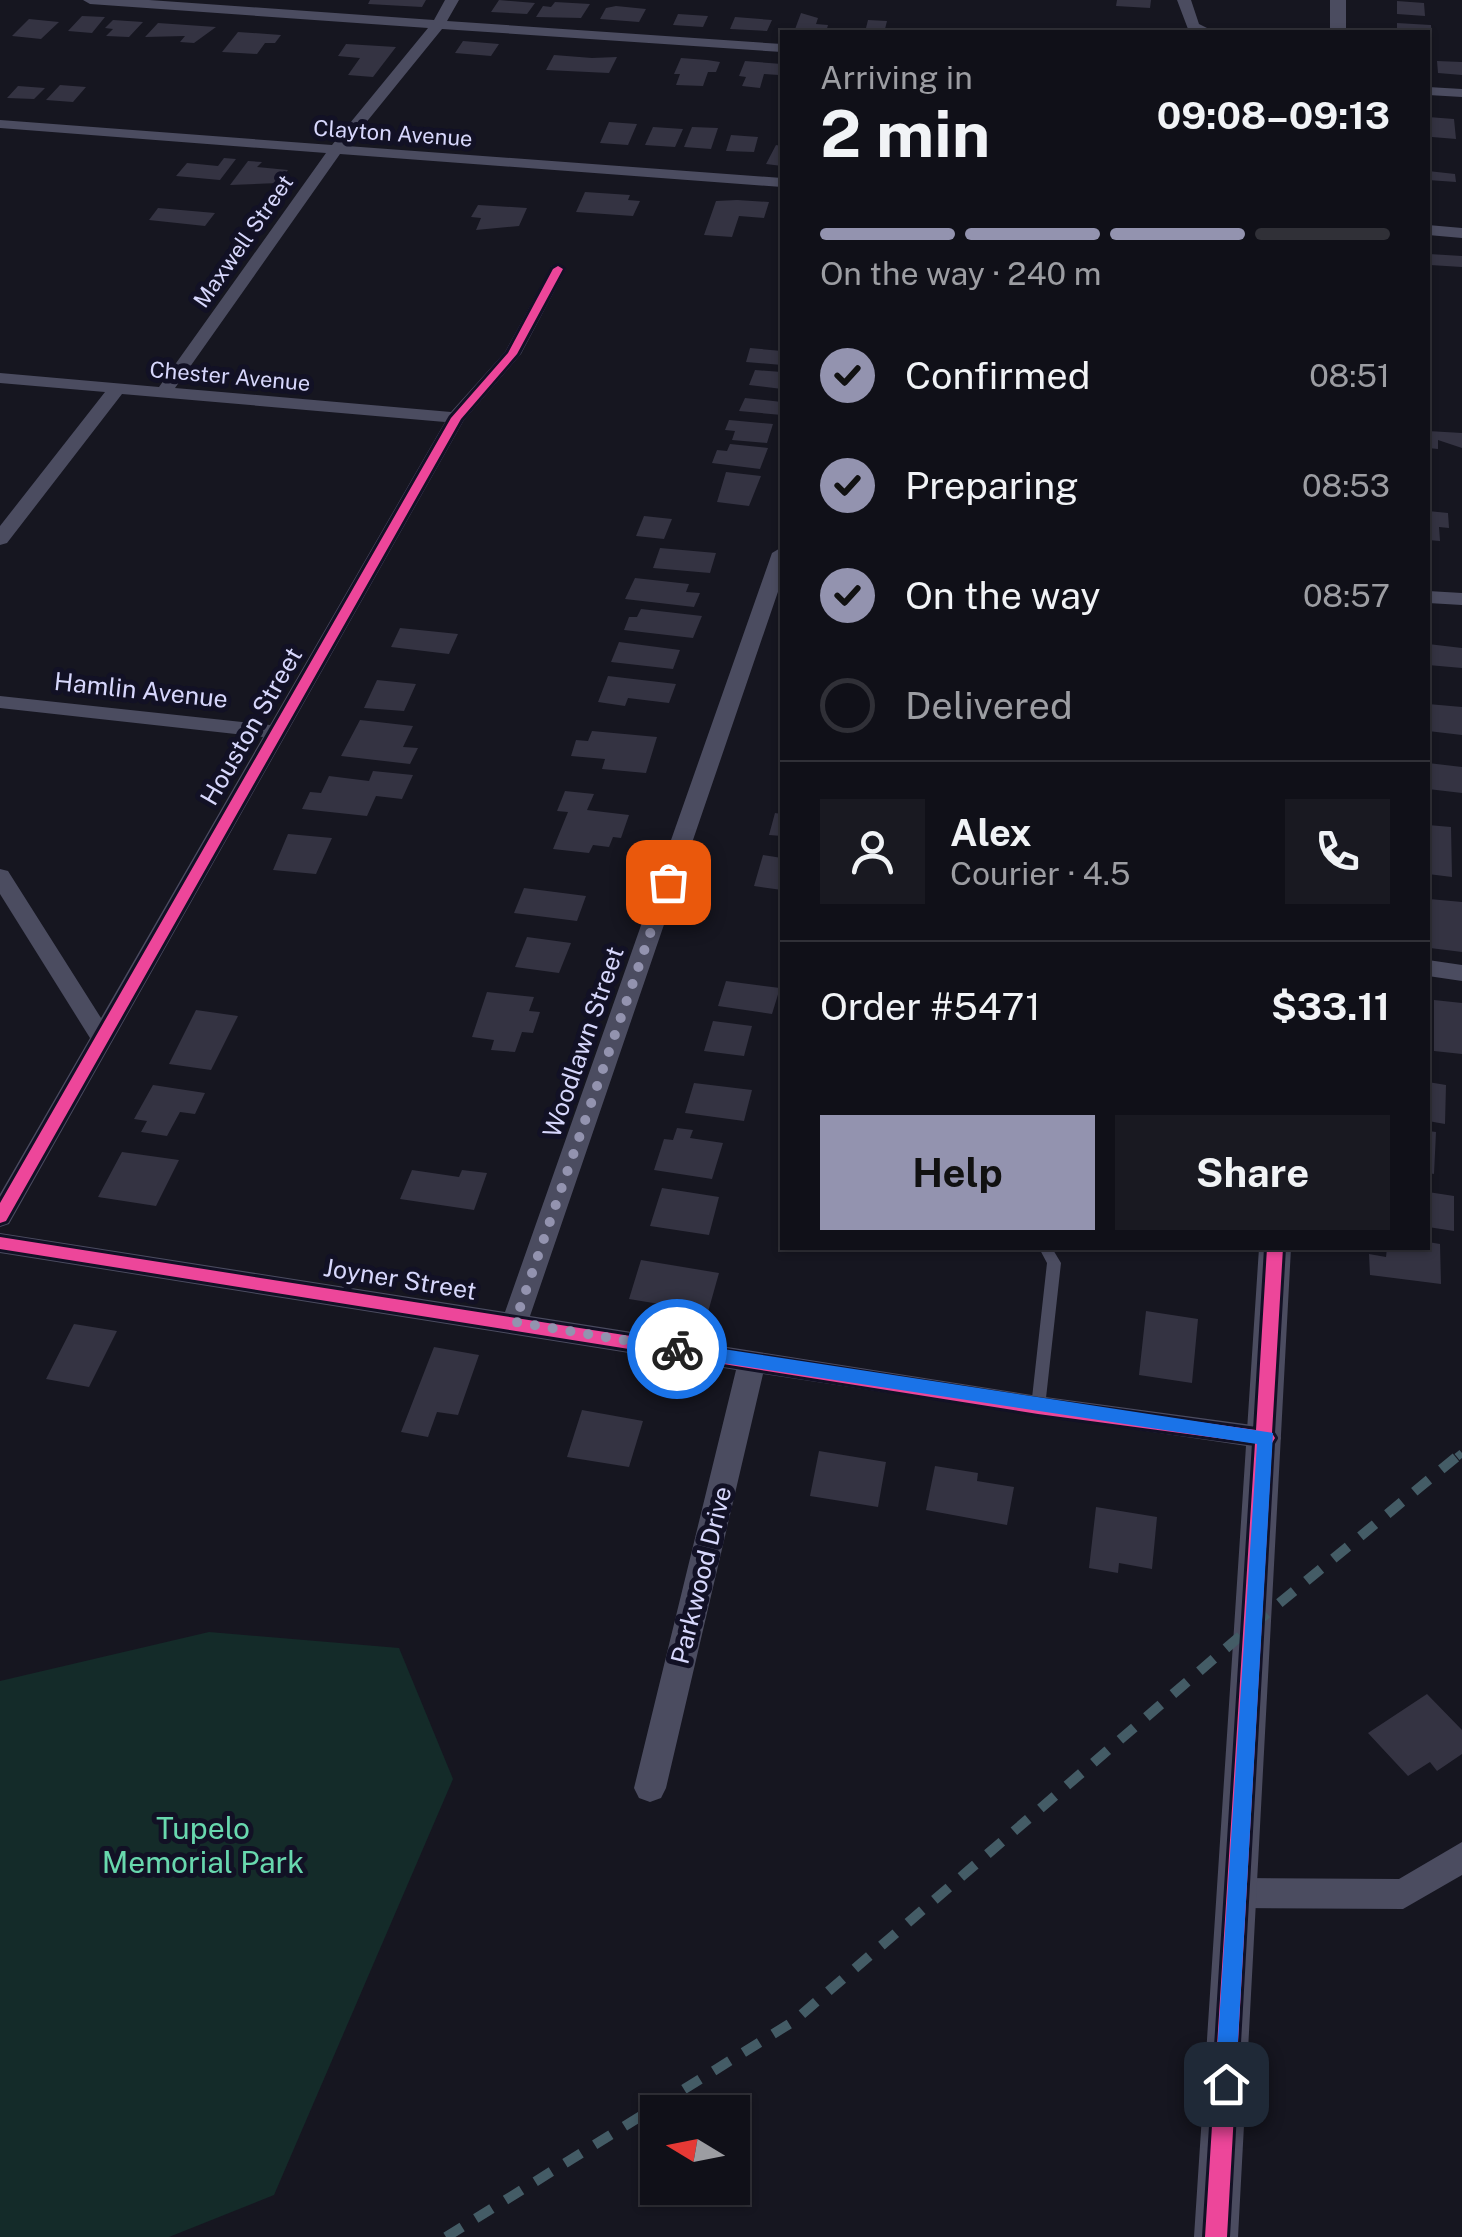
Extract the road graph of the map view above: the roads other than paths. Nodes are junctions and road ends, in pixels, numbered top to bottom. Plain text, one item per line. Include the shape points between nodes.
1 (90, 0) edge
2 (452, 0) edge
3 (1184, 0) edge
4 (1338, 0) edge
5 (438, 24) junction
6 (1203, 30) edge
7 (1338, 30) edge
8 (780, 48) edge
9 (1430, 91) edge
10 (1462, 94) edge
11 (0, 124) edge
12 (335, 151) junction
13 (780, 183) edge
14 (1430, 230) edge
15 (1462, 233) edge
16 (558, 269) dead end
17 (0, 378) edge
18 (117, 389) junction
19 (163, 393) junction
20 (456, 418) junction
21 (0, 539) edge
22 (780, 558) edge
23 (1430, 597) edge
24 (1462, 599) edge
25 (0, 702) edge
26 (276, 732) junction
27 (0, 876) edge
28 (1430, 968) edge
29 (1462, 973) edge
30 (103, 1040) junction
31 (0, 1217) edge
32 (0, 1243) edge
33 (1047, 1250) edge
34 (1275, 1250) edge
35 (515, 1322) junction
36 (752, 1361) junction
37 (1038, 1407) junction
38 (1266, 1438) junction
39 (650, 1788) dead end
40 (1462, 1857) edge
41 (1239, 1893) junction
42 (1216, 2237) edge

1 - 5 street
2 - 5 street, Maxwell Street
3 - 6 street via 1193,26
4 - 7 street
5 - 8 street
5 - 12 street, Maxwell Street
9 - 10 street
11 - 12 street, Clayton Avenue
12 - 13 street, Clayton Avenue
12 - 19 street, Maxwell Street
14 - 15 street
16 - 20 street, Houston Street via 512,354
17 - 18 street, Chester Avenue
18 - 19 street, Chester Avenue
18 - 21 street
19 - 20 street, Chester Avenue
20 - 26 street, Houston Street
22 - 35 street, Woodlawn Street
23 - 24 street
25 - 26 street, Hamlin Avenue
26 - 30 street, Houston Street
27 - 30 street
28 - 29 street
30 - 31 street, Houston Street
32 - 35 street, Joyner Street
33 - 37 lane via 1054,1263
34 - 38 street
35 - 36 street, Joyner Street
36 - 37 street, Joyner Street
36 - 39 street, Parkwood Drive
37 - 38 street, Joyner Street
38 - 41 street
40 - 41 street via 1402,1894
41 - 42 street

